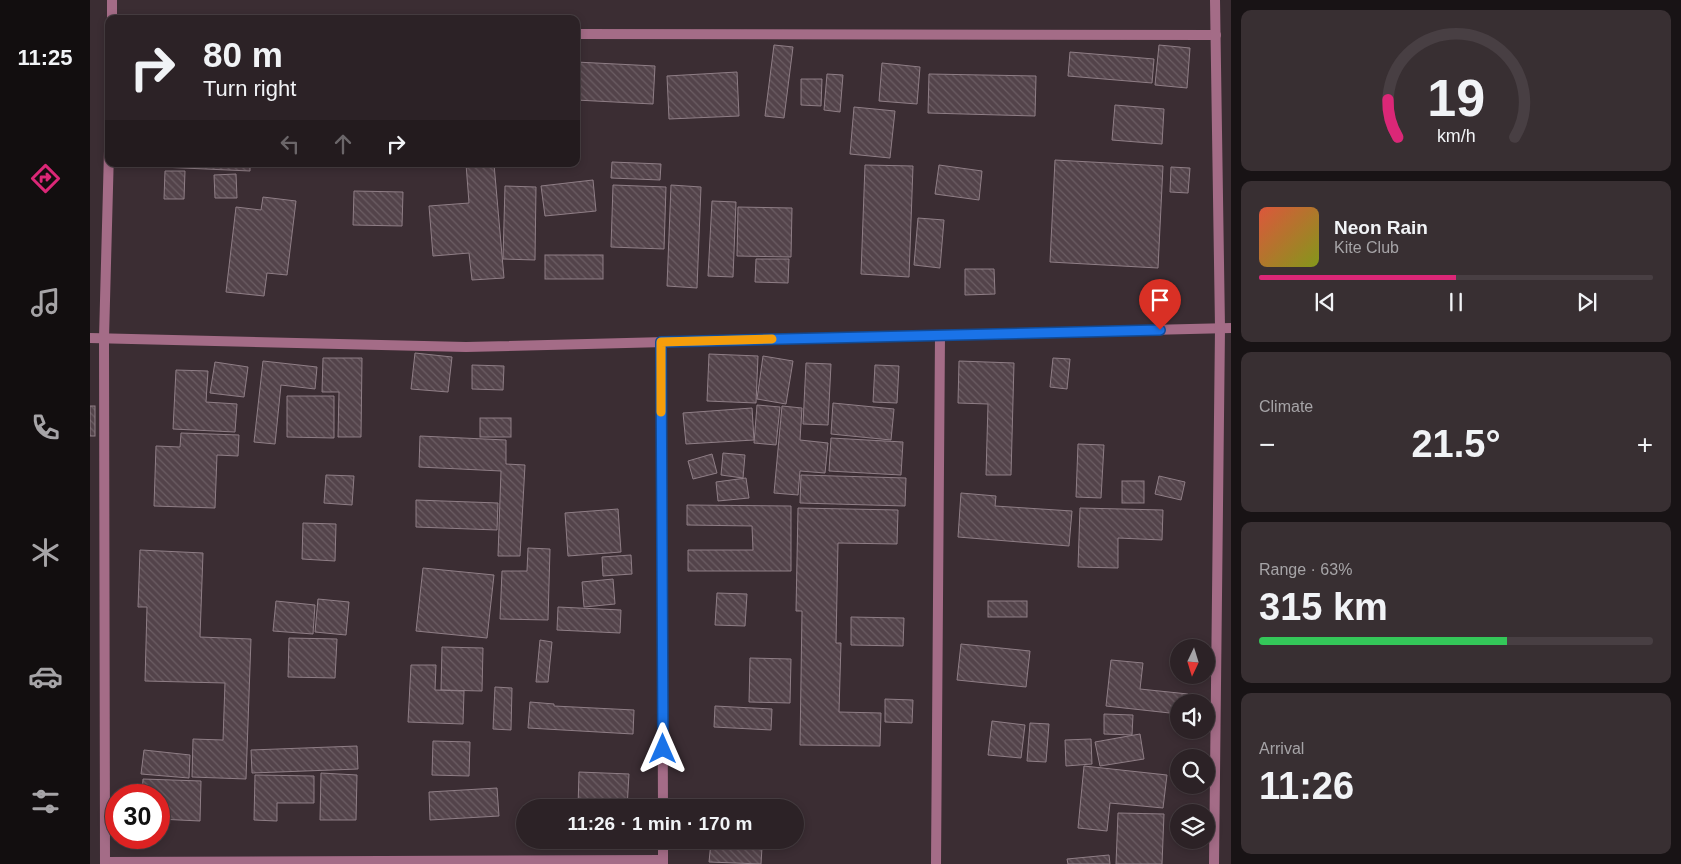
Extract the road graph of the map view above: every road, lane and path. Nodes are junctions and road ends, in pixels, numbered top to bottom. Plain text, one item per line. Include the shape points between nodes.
1 (112, 0) edge
2 (1215, 0) edge
3 (112, 15) edge
4 (580, 34) edge
5 (1216, 35) junction
6 (109, 167) edge
7 (1220, 328) junction
8 (1231, 328) edge
9 (940, 335) junction
10 (90, 338) edge
11 (104, 338) junction
12 (661, 342) junction
13 (663, 799) edge
14 (663, 849) edge
15 (663, 862) edge
16 (105, 863) edge
17 (936, 864) edge
18 (1214, 864) edge

1 - 3 street
2 - 5 street
4 - 5 street
5 - 7 street
6 - 11 street
7 - 8 street
7 - 9 street
7 - 18 street
9 - 12 street
9 - 17 street
10 - 11 street
11 - 12 street via 466,347
11 - 16 street
12 - 13 street
14 - 15 street
15 - 16 street

